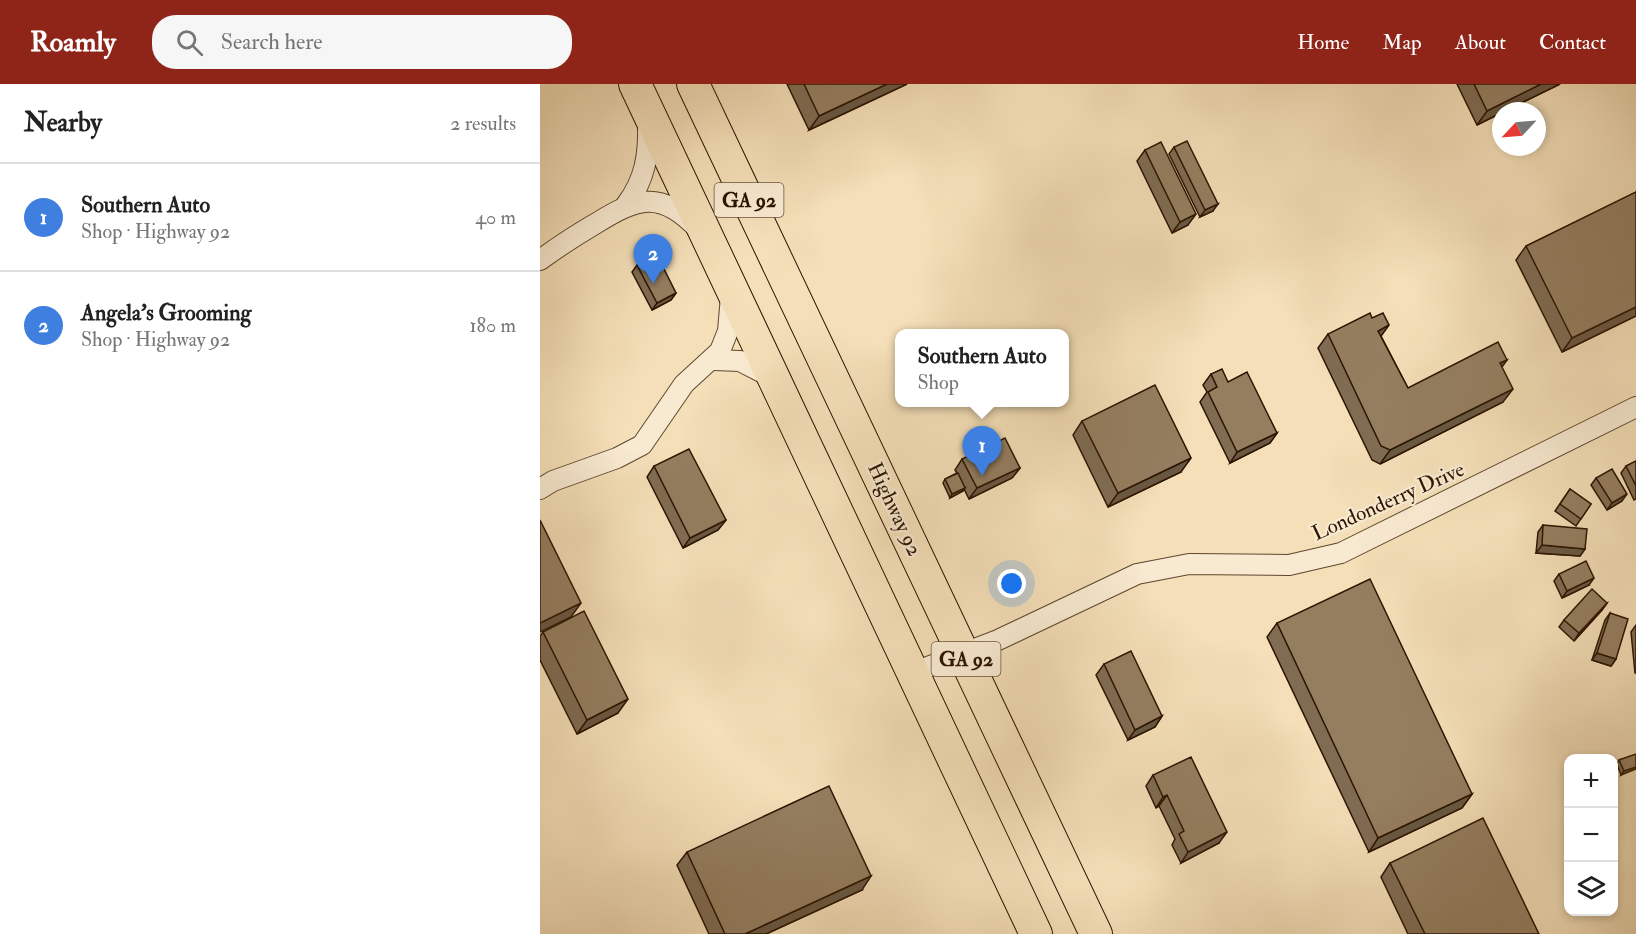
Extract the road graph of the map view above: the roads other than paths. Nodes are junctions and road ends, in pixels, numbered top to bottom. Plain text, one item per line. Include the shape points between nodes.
1 (635, 84) edge
2 (680, 84) edge
3 (693, 84) edge
4 (648, 112) junction
5 (708, 115) junction
6 (626, 205) junction
7 (707, 237) junction
8 (540, 260) edge
9 (732, 290) junction
10 (714, 360) junction
11 (774, 378) junction
12 (1636, 407) edge
13 (540, 489) edge
14 (962, 651) junction
15 (912, 673) junction
16 (1036, 934) edge
17 (1096, 934) edge

1 - 4 main road, GA 92
2 - 5 main road
3 - 5 main road, Highway 92 / GA 92
4 - 6 street via 645,169
4 - 7 main road, GA 92
5 - 14 main road, Highway 92 / GA 92
6 - 7 street via 644,201 669,206
6 - 8 street
7 - 9 main road, GA 92
9 - 10 street via 728,332
9 - 11 main road, GA 92
10 - 11 street via 740,361
10 - 13 street via 684,384 642,445
11 - 15 main road, GA 92
12 - 14 street, Londonderry Drive via 1341,553 1289,565 1189,564 1151,570 998,640
14 - 15 street, Londonderry Drive
14 - 17 main road, Highway 92 / GA 92
15 - 16 main road, GA 92

